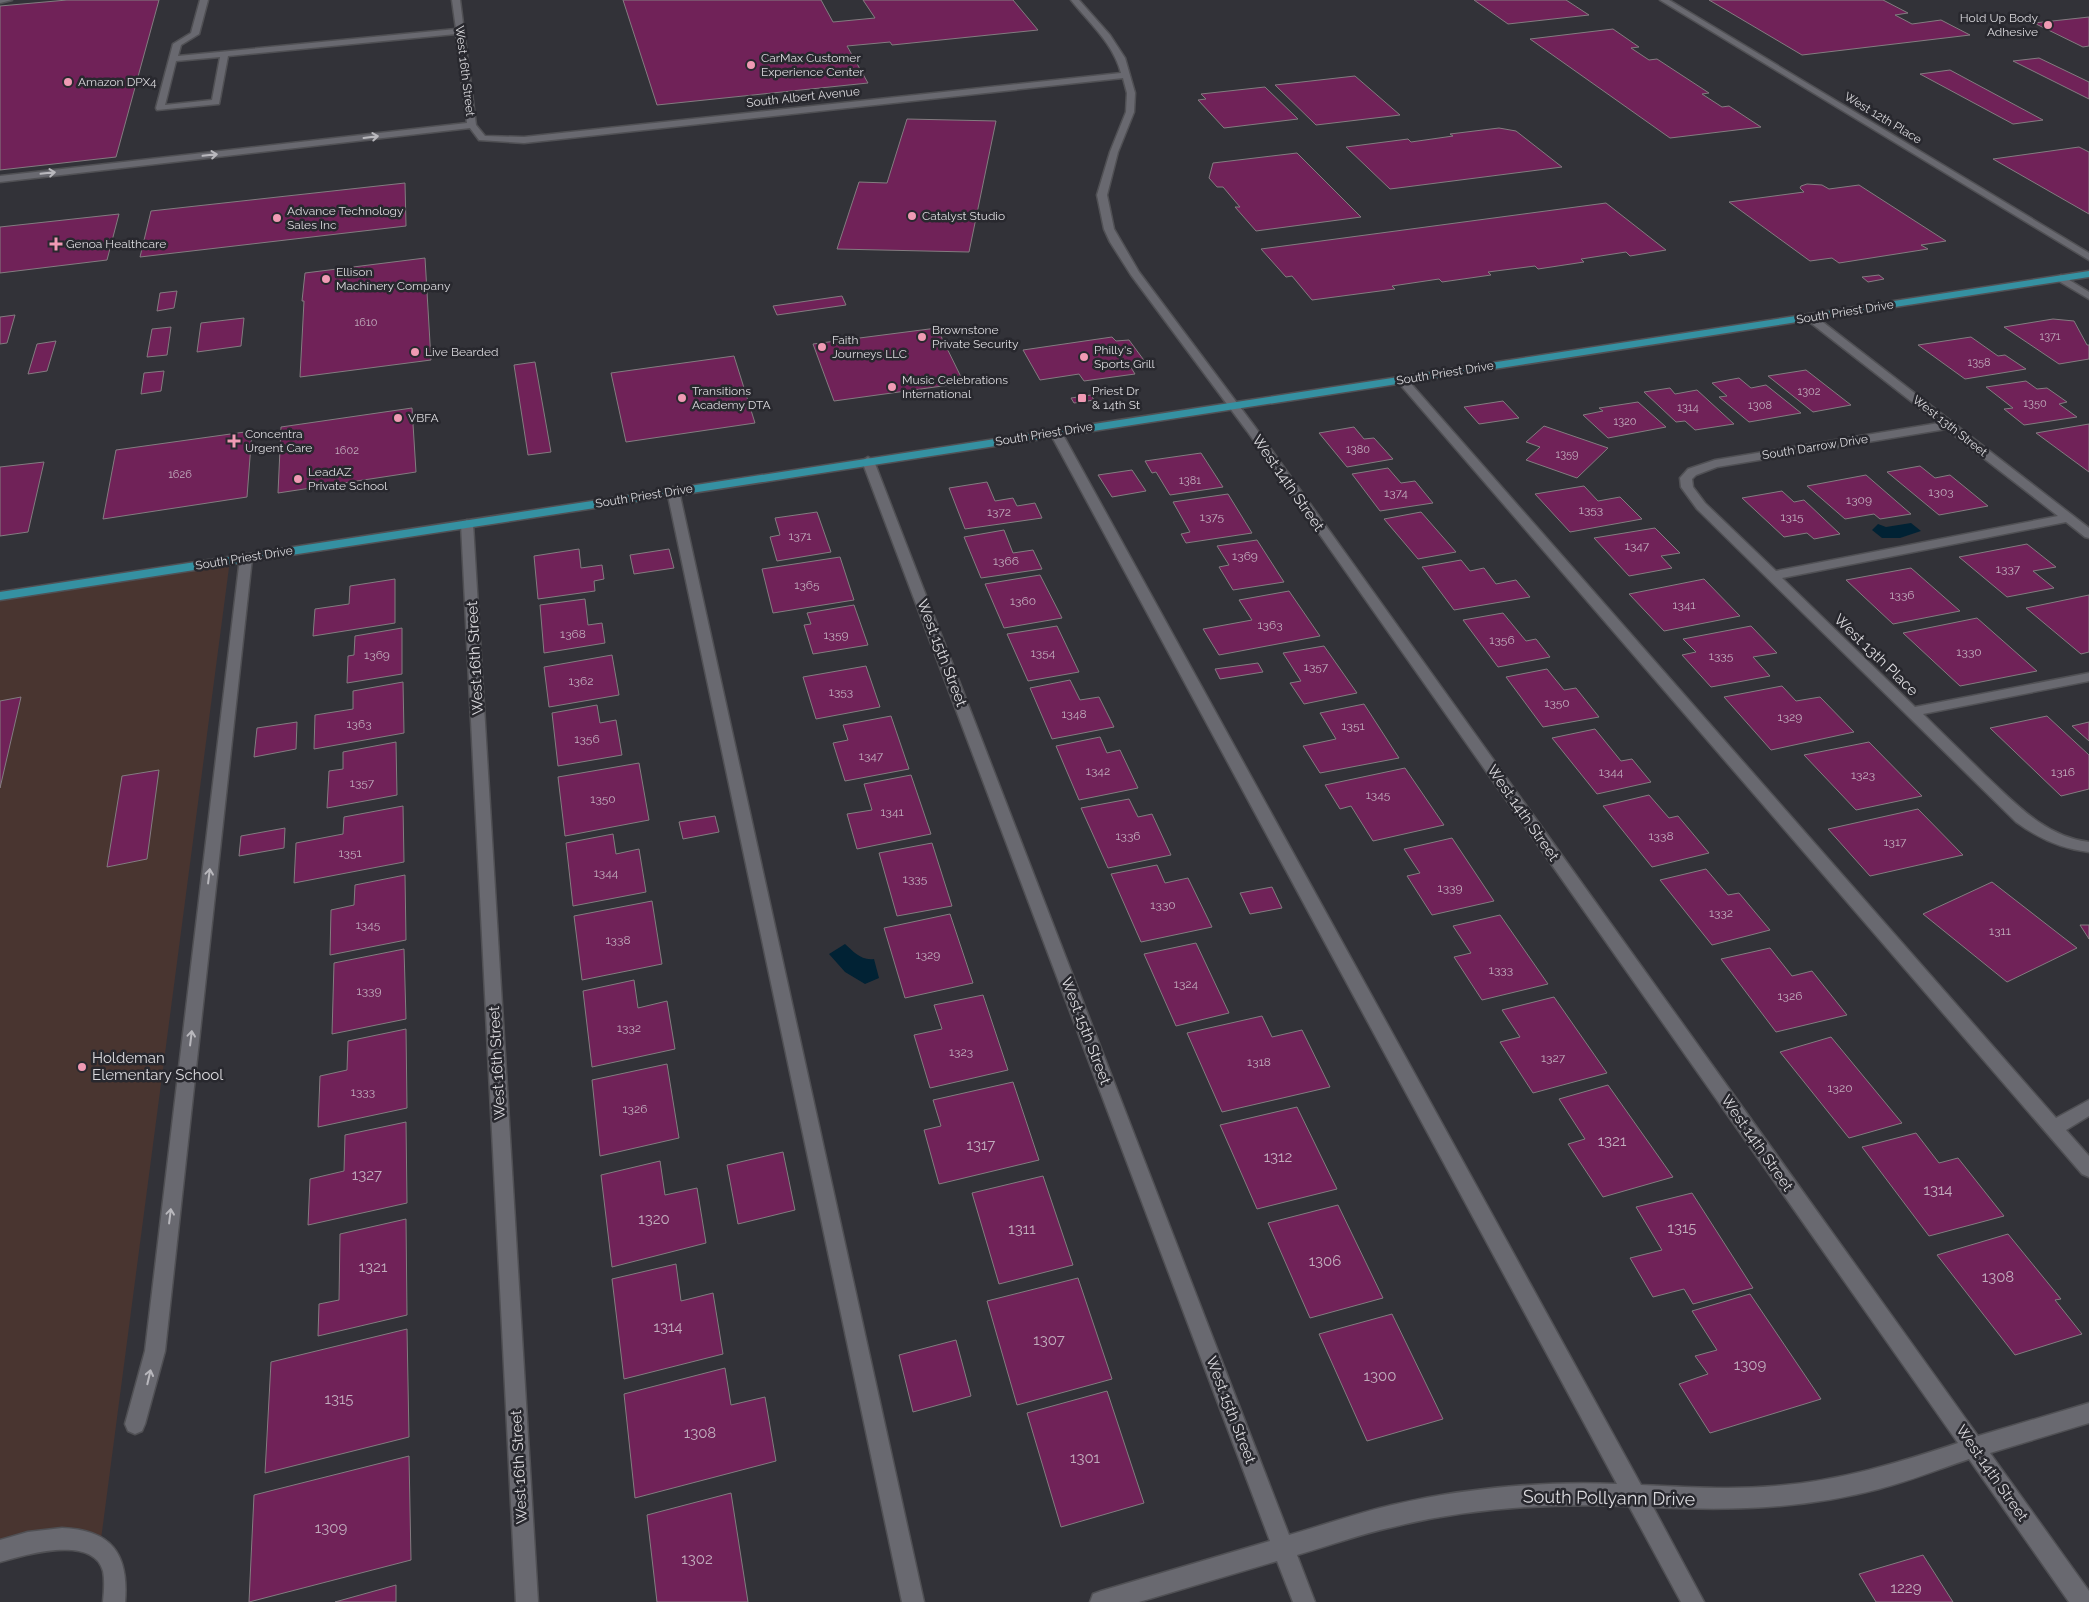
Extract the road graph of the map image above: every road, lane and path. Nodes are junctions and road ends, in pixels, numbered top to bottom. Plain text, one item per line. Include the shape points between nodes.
1 (8, 0) edge
2 (204, 0) edge
3 (456, 0) edge
4 (1075, 0) edge
5 (1664, 0) edge
6 (0, 1) edge
7 (460, 31) junction
8 (224, 54) junction
9 (172, 59) junction
10 (1127, 75) junction
11 (472, 126) junction
12 (482, 138) joint
13 (0, 179) edge
14 (2089, 257) edge
15 (2089, 274) edge
16 (2061, 278) junction
17 (2089, 296) edge
18 (1811, 318) junction
19 (1402, 380) junction
20 (1233, 405) junction
21 (1948, 425) junction
22 (1056, 432) junction
23 (868, 461) junction
24 (1686, 478) joint
25 (673, 492) junction
26 (2068, 518) junction
27 (467, 524) junction
28 (2089, 534) edge
29 (246, 558) junction
30 (1772, 576) junction
31 (0, 596) edge
32 (2089, 677) edge
33 (1911, 712) junction
34 (2089, 847) edge
35 (2089, 1107) edge
36 (2054, 1129) junction
37 (2089, 1169) edge
38 (2089, 1413) edge
39 (135, 1424) dead end
40 (1974, 1448) junction
41 (1635, 1495) junction
42 (1284, 1548) junction
43 (0, 1551) edge
44 (114, 1602) edge
45 (527, 1602) edge
46 (913, 1602) edge
47 (1102, 1602) edge
48 (1304, 1602) edge
49 (1693, 1602) edge
50 (2083, 1602) edge

1 - 6 street
2 - 9 street via 196,34 177,44
3 - 7 street, West 16th Street
4 - 10 street, West 14th Street via 1107,36
5 - 14 street, West 12th Place
7 - 8 street
7 - 11 street, West 16th Street
8 - 9 street
8 - 9 street via 216,102 160,108
10 - 12 street, South Albert Avenue via 534,139
10 - 20 street, West 14th Street via 1131,93 1130,112 1102,195 1109,228 1135,273
11 - 12 street, West 16th Street
13 -> 11 street
15 - 16 main road, South Priest Drive
16 - 17 street
16 - 18 main road, South Priest Drive
18 - 19 main road, South Priest Drive
18 - 21 street, West 13th Street
19 - 20 main road, South Priest Drive
19 - 36 street
20 - 22 main road, South Priest Drive
20 - 40 street, West 14th Street
21 - 24 street, South Darrow Drive via 1715,464 1692,472
21 - 26 street, West 13th Street
22 - 23 main road, South Priest Drive
22 - 41 street
23 - 25 main road, South Priest Drive
23 - 42 street, West 15th Street
24 - 30 street, West 13th Place via 1687,487 1701,506
25 - 27 main road, South Priest Drive
25 - 46 street
26 - 28 street, West 13th Street
26 - 30 street
27 - 29 main road, South Priest Drive
27 - 45 street, West 16th Street
29 - 31 main road, South Priest Drive
39 -> 29 street via 154,1351
30 - 33 street, West 13th Place
32 - 33 street
33 - 34 street, West 13th Place via 2021,818 2059,841
35 - 36 street
36 - 37 street
38 - 40 street, South Pollyann Drive
40 - 41 street, South Pollyann Drive via 1867,1482 1825,1491 1726,1500
40 - 50 street, West 14th Street
41 - 42 street, South Pollyann Drive via 1488,1499 1392,1516
41 - 49 street
42 - 47 street, South Pollyann Drive
42 - 48 street, West 15th Street
43 - 44 street via 50,1540 79,1538 100,1547 112,1564

